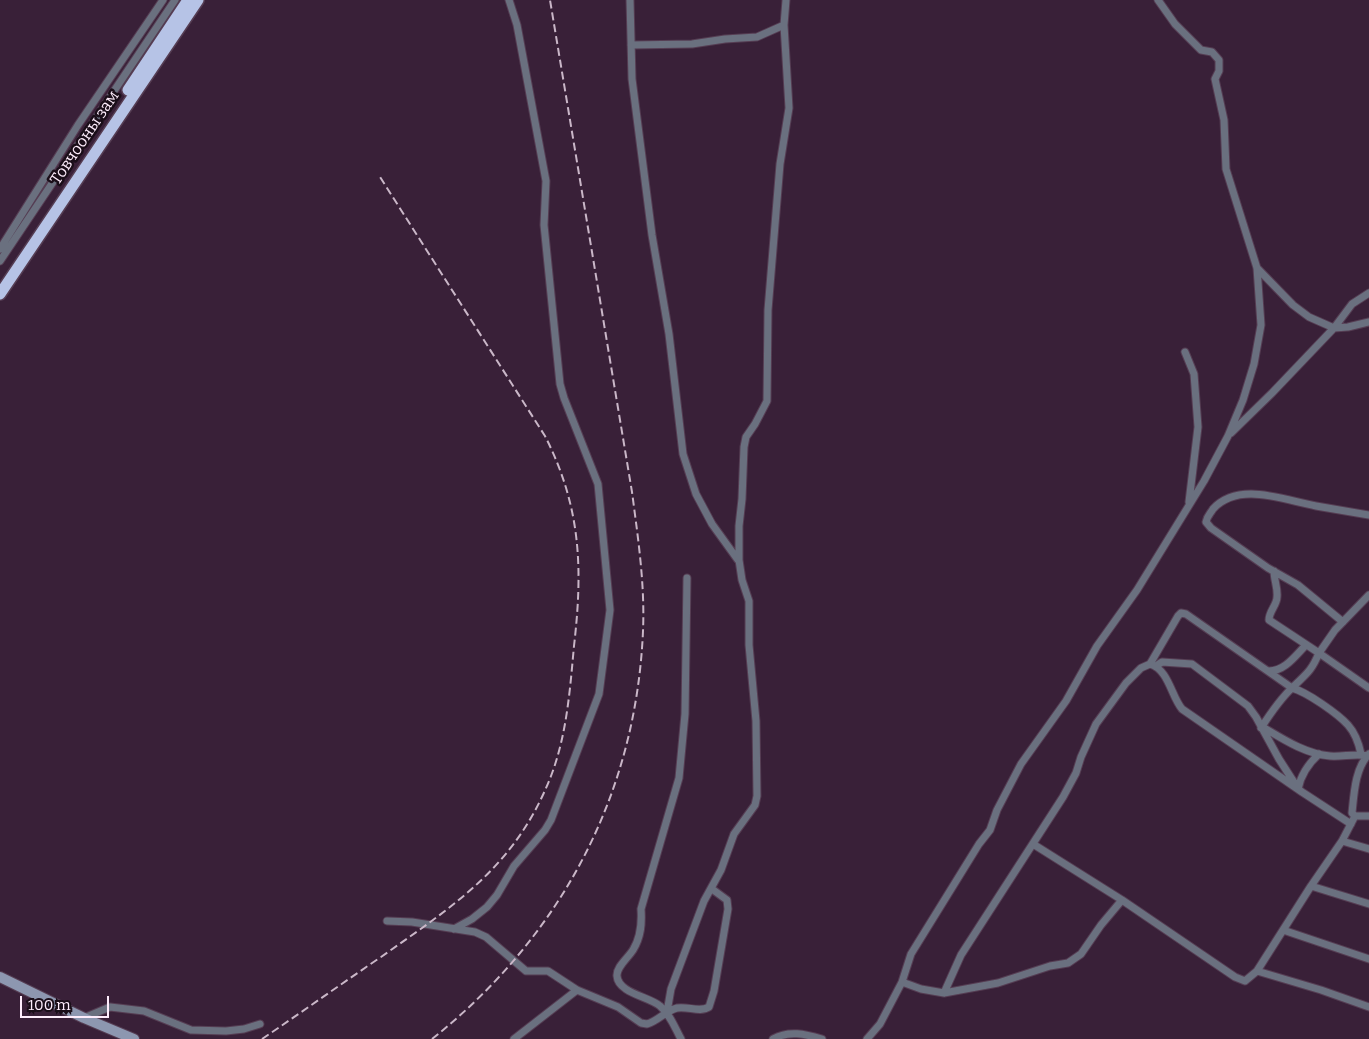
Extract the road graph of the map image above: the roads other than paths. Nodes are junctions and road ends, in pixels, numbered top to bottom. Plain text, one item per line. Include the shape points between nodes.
1 (163, 0) edge
2 (175, 0) edge
3 (188, 0) edge
4 (198, 0) edge
5 (509, 0) edge
6 (630, 0) edge
7 (786, 0) edge
8 (1158, 0) edge
9 (784, 25) junction
10 (631, 44) junction
11 (0, 249) edge
12 (0, 261) edge
13 (1257, 268) junction
14 (0, 280) edge
15 (1369, 293) edge
16 (0, 294) edge
17 (1369, 322) edge
18 (1334, 328) junction
19 (1184, 352) dead end
20 (1228, 436) junction
21 (1189, 505) junction
22 (1369, 514) edge
23 (738, 560) junction
24 (1274, 571) junction
25 (687, 578) dead end
26 (1369, 596) edge
27 (1343, 622) junction
28 (1306, 645) junction
29 (1319, 654) junction
30 (1153, 665) junction
31 (1268, 671) junction
32 (1292, 688) junction
33 (1369, 688) edge
34 (1261, 728) junction
35 (1319, 754) junction
36 (1367, 755) edge
37 (1298, 790) junction
38 (1355, 816) junction
39 (1369, 816) edge
40 (1351, 824) junction
41 (1342, 841) junction
42 (1033, 844) junction
43 (1369, 849) edge
44 (1311, 886) junction
45 (712, 889) junction
46 (1122, 900) junction
47 (1369, 904) edge
48 (387, 921) dead end
49 (454, 929) junction
50 (1283, 930) junction
51 (1369, 959) edge
52 (1257, 971) junction
53 (0, 977) edge
54 (902, 982) junction
55 (577, 990) junction
56 (944, 993) junction
57 (1369, 1007) edge
58 (667, 1012) junction
59 (84, 1018) junction
60 (260, 1024) dead end
61 (134, 1039) edge
62 (514, 1039) edge
63 (681, 1039) edge
64 (773, 1039) edge
65 (822, 1039) edge
66 (867, 1039) edge

1 - 11 street
2 - 12 street
3 - 14 highway, Товчооны зам
4 - 16 highway, Товчооны зам
5 - 49 street via 517,25 546,181 544,225 560,384 598,484 610,610 599,694 551,820 514,866 487,907
6 - 10 street
7 - 9 street
8 - 13 street via 1175,24 1201,50 1212,52 1219,60 1215,79 1224,120 1226,169
9 - 10 street via 757,37 692,44
9 - 23 street via 789,108 780,164 768,310 767,402 746,437 744,447
10 - 23 street via 632,79 683,454 696,494 712,524
13 - 18 street via 1293,305 1309,317
13 - 20 street via 1261,325 1254,364
15 - 18 street via 1352,304
17 - 18 street
18 - 20 street
19 - 21 street via 1194,374 1198,427
20 - 21 street
21 - 54 street via 1137,590 1097,646 1066,701 1021,764 990,830 911,954
22 - 24 street via 1271,495 1235,495 1220,502 1206,522
23 - 45 street via 749,600 758,785 755,804 734,834
24 - 27 street via 1298,585
24 - 28 street via 1277,599 1269,620
25 - 58 street via 685,714 679,778 641,909 640,935 617,975 624,988 652,1000
26 - 27 street
27 - 29 street
28 - 29 street
28 - 31 street via 1279,671
29 - 32 street via 1308,674
29 - 33 street
30 - 31 street via 1181,613
30 - 34 street via 1162,662 1192,664 1248,706
30 - 37 street via 1174,691 1182,709
30 - 42 street via 1141,668 1126,683 1096,724 1076,773
31 - 32 street
32 - 34 street
32 - 36 street via 1309,695 1348,725
34 - 35 street
34 - 37 street
35 - 36 street
35 - 37 street via 1307,766
36 - 38 street via 1353,796 1352,813
37 - 40 street
38 - 39 street
38 - 40 street
40 - 41 street
41 - 43 street
41 - 44 street
42 - 46 street
42 - 56 street via 961,955
44 - 47 street
44 - 50 street
45 - 58 street via 704,901 678,968
45 - 58 street via 728,904 712,1001 706,1009 678,1008
46 - 52 street via 1235,977 1245,981
46 - 56 street via 1081,954 1068,963 998,984
48 - 49 street
49 - 55 street via 486,937 526,971 548,971
50 - 51 street
50 - 52 street
52 - 57 street
53 - 59 main road
54 - 56 street
54 - 66 street via 880,1024
55 - 58 street via 618,1007 641,1023 652,1023
55 - 62 street
58 - 63 street
59 - 60 street via 110,1007 144,1011 192,1030 226,1031
59 - 61 main road
64 - 65 street via 791,1033

